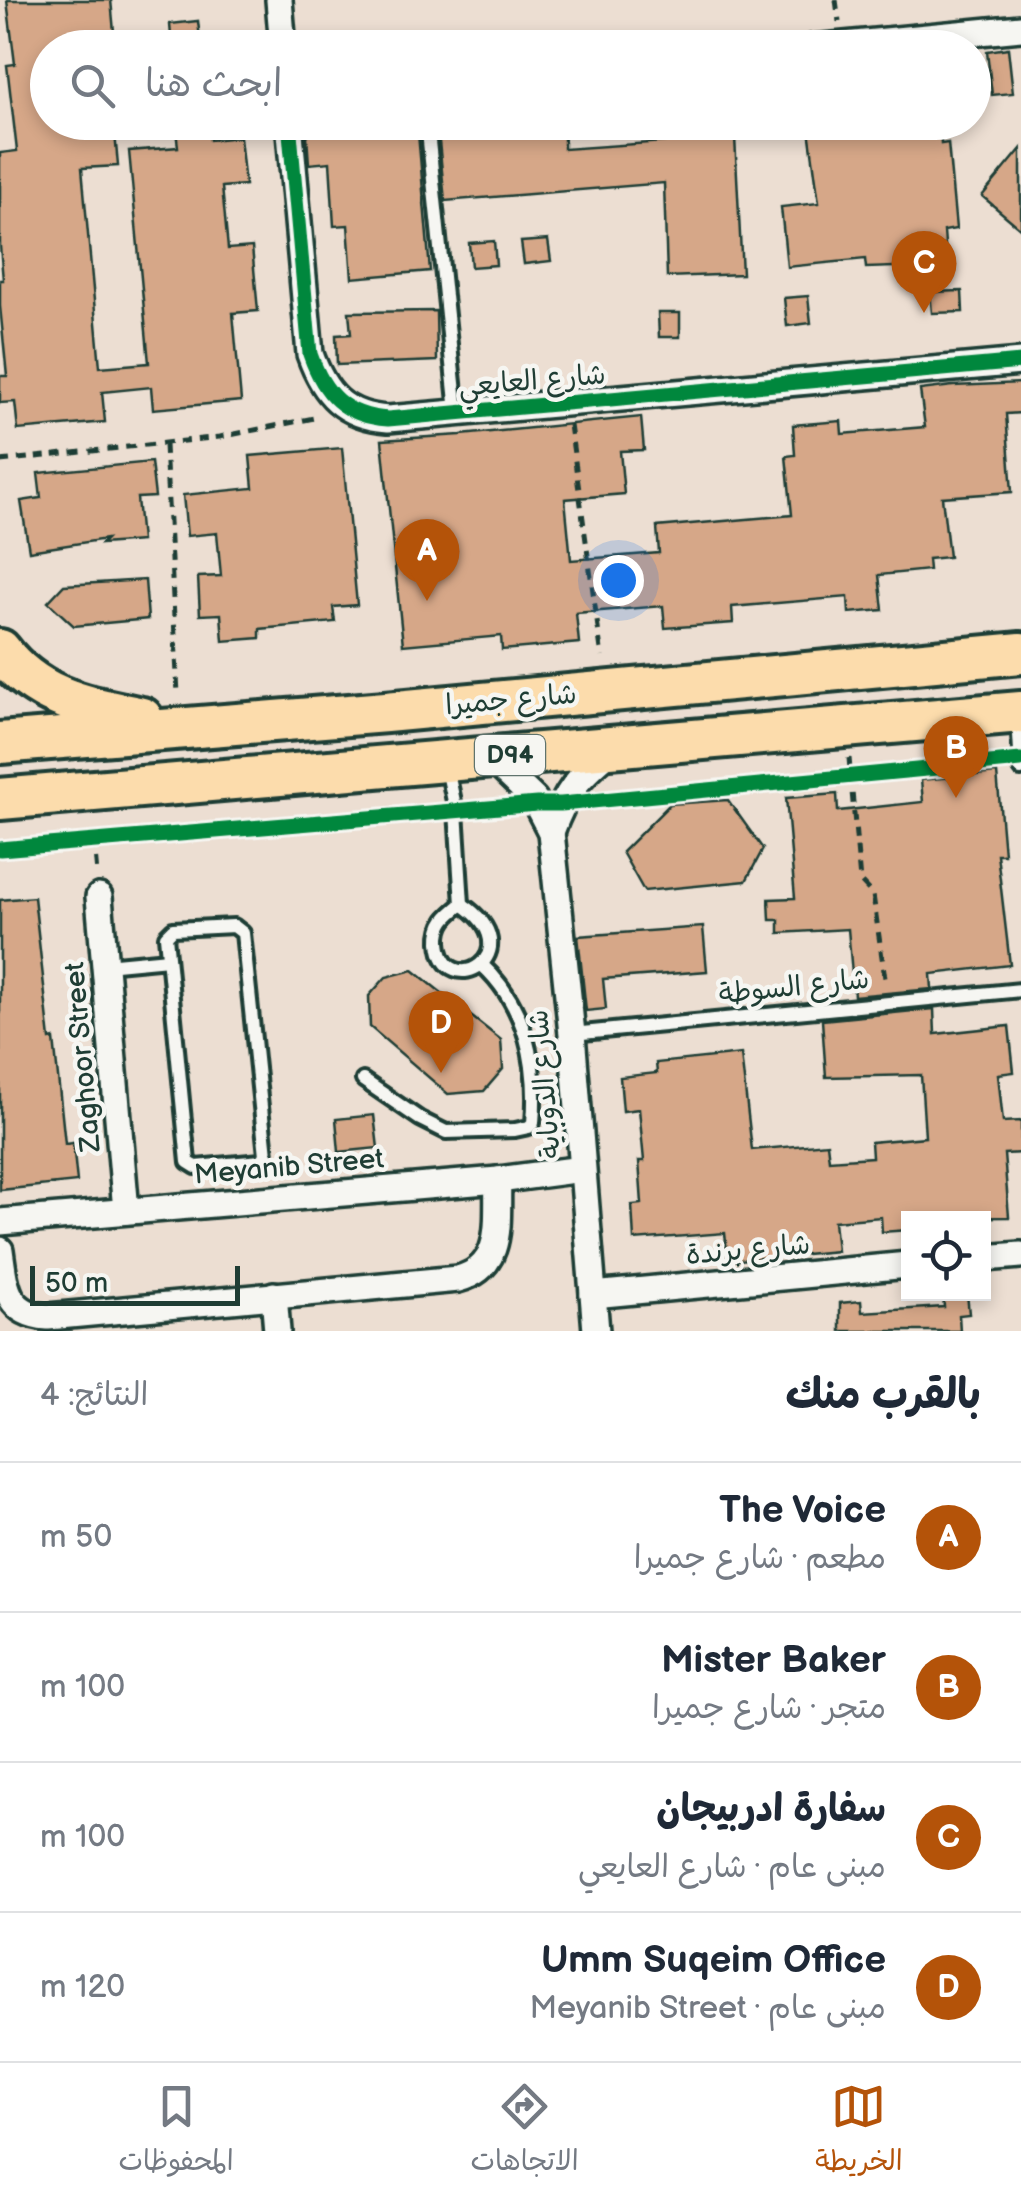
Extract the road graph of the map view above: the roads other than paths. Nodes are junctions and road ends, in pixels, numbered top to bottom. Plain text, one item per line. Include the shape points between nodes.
1 (278, 0) edge
2 (1021, 28) edge
3 (281, 30) edge
4 (991, 31) edge
5 (291, 140) edge
6 (429, 140) edge
7 (1021, 362) edge
8 (457, 412) junction
9 (0, 650) edge
10 (1021, 653) edge
11 (1019, 712) edge
12 (180, 727) junction
13 (0, 743) edge
14 (615, 746) junction
15 (490, 757) junction
16 (446, 760) junction
17 (1021, 770) edge
18 (0, 799) edge
19 (551, 832) junction
20 (99, 896) dead end
21 (462, 904) junction
22 (168, 959) junction
23 (105, 965) junction
24 (482, 965) junction
25 (1021, 990) edge
26 (572, 1034) junction
27 (363, 1080) dead end
28 (582, 1168) junction
29 (498, 1180) junction
30 (126, 1212) junction
31 (0, 1222) edge
32 (0, 1250) edge
33 (1021, 1255) edge
34 (991, 1257) edge
35 (901, 1266) edge
36 (274, 1295) junction
37 (593, 1295) junction
38 (48, 1324) edge
39 (277, 1331) edge
40 (596, 1331) edge

1 - 3 street
2 - 4 street
5 - 8 street, شارع العايعي via 310,354 324,384 349,410 368,417
6 - 8 lane
7 - 8 street, شارع العايعي
9 - 12 main road via 27,678 68,702
10 - 12 main road, شارع جميرا / D94
11 - 14 main road, شارع جميرا / D94
11 - 17 lane
12 - 13 main road, شارع جميرا / D94
14 - 15 main road, شارع جميرا / D94
14 - 19 street via 578,779
15 - 16 main road, شارع جميرا / D94
15 - 19 street, شارع الدوباية via 534,799
16 - 18 main road, شارع جميرا / D94
16 - 21 lane
19 - 26 street, شارع الدوباية
20 - 23 street, Zaghoor Street
21 - 24 lane via 488,928
21 - 24 lane via 441,926 442,956 458,970
22 - 22 lane via 188,1162 196,1167 261,1161 266,1155 244,933 234,926 173,929 166,936
22 - 23 lane
23 - 30 street, Zaghoor Street
24 - 27 lane via 504,989 527,1034 533,1123 514,1130 446,1132
25 - 26 lane, شارع السوطة
26 - 28 street, شارع الدوباية
28 - 29 street, Meyanib Street
28 - 37 street, شارع الدوباية
29 - 30 street, Meyanib Street
29 - 36 street via 492,1256 472,1275
30 - 31 street, Meyanib Street
32 - 38 street via 14,1304
33 - 34 street
35 - 37 street, شارع برندة
36 - 38 street
36 - 39 street
37 - 40 street, شارع الدوباية

